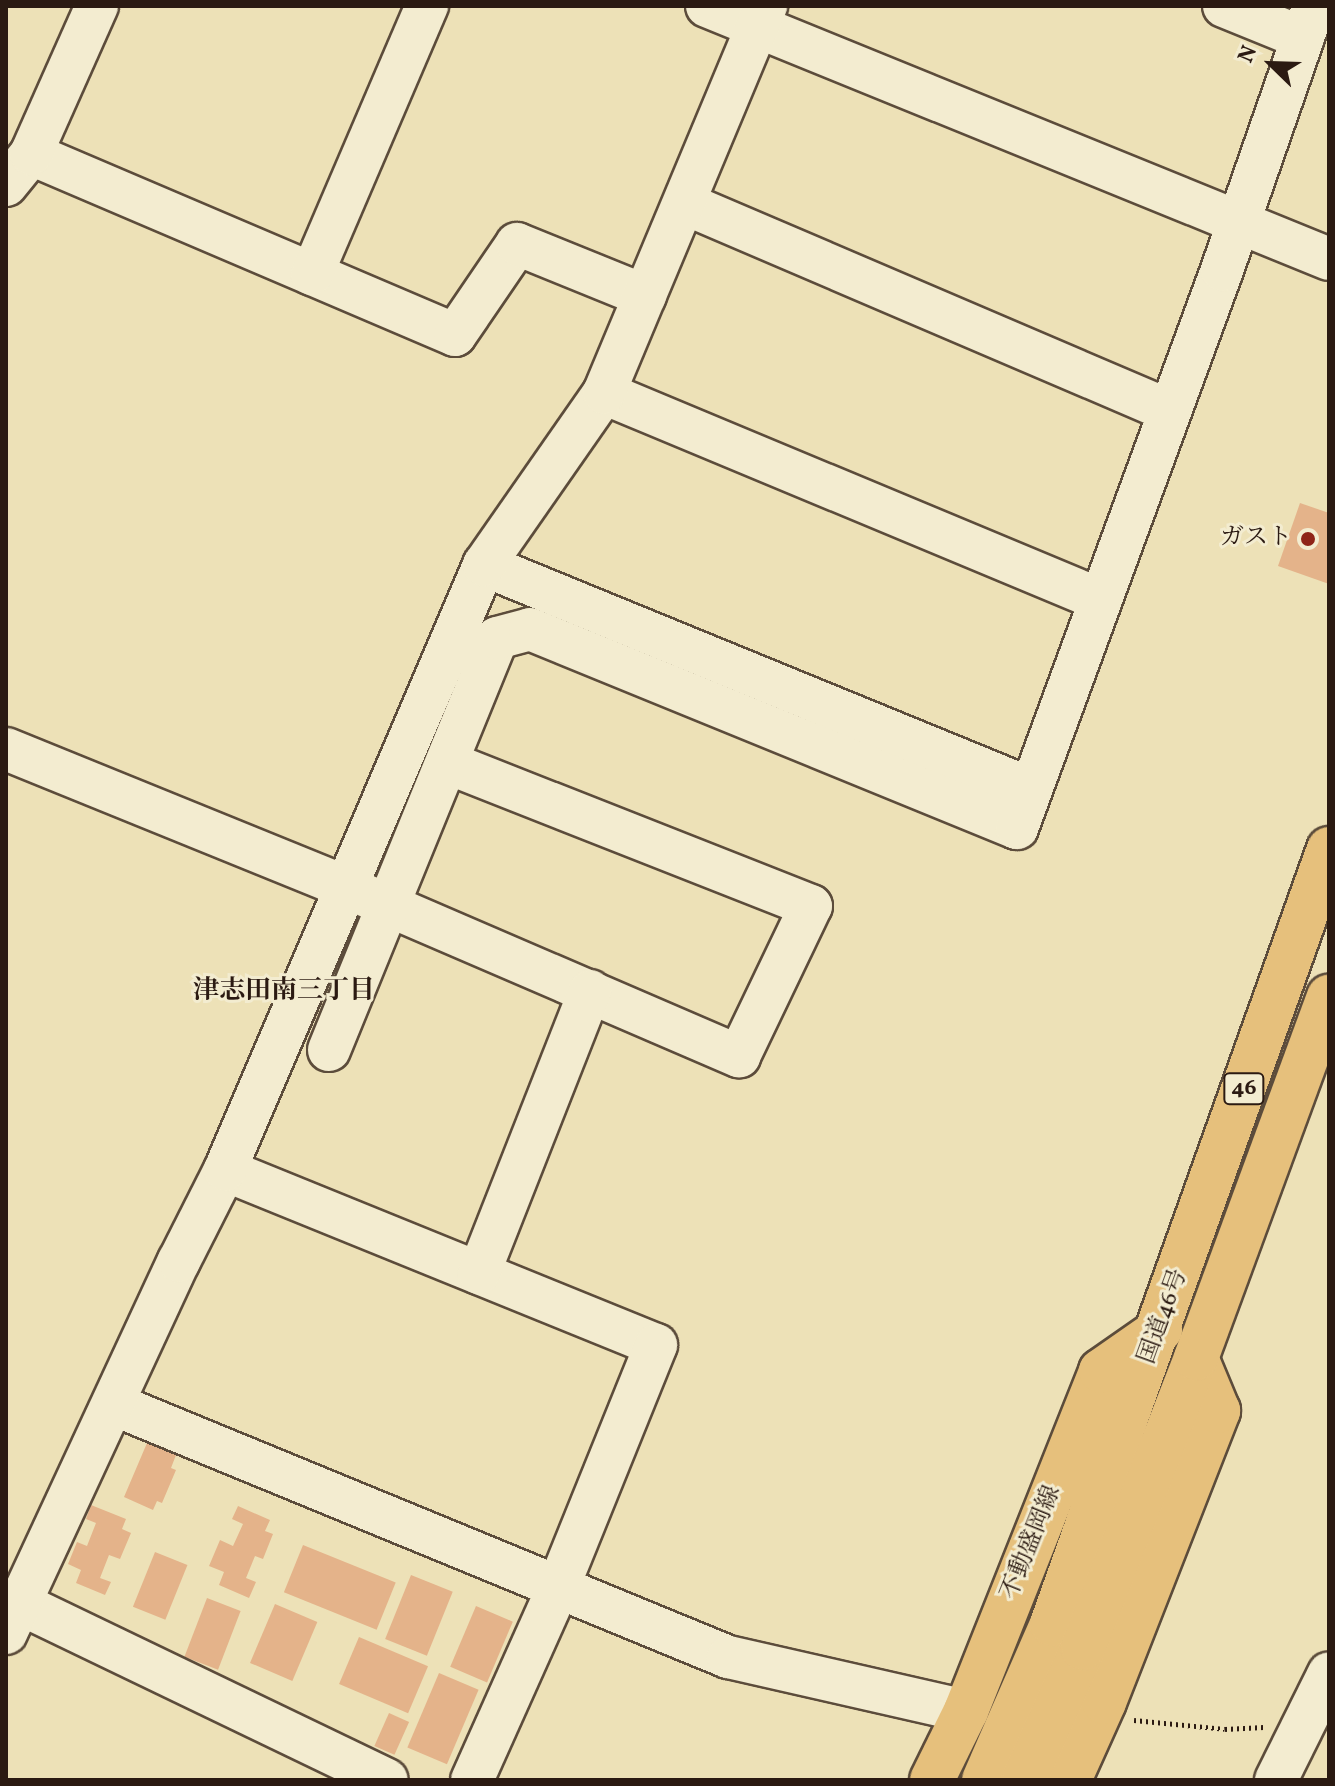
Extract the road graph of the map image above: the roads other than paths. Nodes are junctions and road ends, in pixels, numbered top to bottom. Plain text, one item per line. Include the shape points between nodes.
1 (97, 6) edge
2 (427, 6) edge
3 (707, 6) edge
4 (1224, 6) edge
5 (762, 16) edge
6 (1308, 22) edge
7 (18, 170) edge
8 (686, 204) junction
9 (1239, 222) junction
10 (1329, 259) edge
11 (312, 274) junction
12 (645, 296) junction
13 (604, 393) junction
14 (1170, 411) junction
15 (484, 565) junction
16 (1101, 600) junction
17 (6, 749) edge
18 (448, 763) junction
19 (1031, 789) junction
20 (1329, 849) edge
21 (348, 888) junction
22 (388, 906) junction
23 (590, 991) junction
24 (1329, 997) edge
25 (329, 1050) dead end
26 (225, 1170) junction
27 (479, 1273) junction
28 (1160, 1330) junction
29 (1196, 1358) junction
30 (113, 1404) junction
31 (558, 1588) junction
32 (12, 1618) edge
33 (1329, 1673) edge
34 (966, 1711) junction
35 (1317, 1721) edge
36 (1288, 1775) edge
37 (387, 1780) edge
38 (472, 1780) edge
39 (932, 1780) edge
40 (984, 1780) edge
41 (1024, 1780) edge
42 (1069, 1780) edge

1 - 7 street
2 - 11 street
3 - 5 street
4 - 6 street
5 - 8 street
5 - 9 street
6 - 9 street
7 - 11 street
8 - 12 street
8 - 14 street
9 - 10 street
9 - 14 street
11 - 12 street via 455,335 517,244
12 - 13 street
13 - 15 street
13 - 16 street
14 - 16 street
15 - 19 street
15 - 21 street
16 - 19 street
17 - 21 street
18 - 19 street via 497,638 530,629 1017,828
18 - 22 street
18 - 23 street via 811,906 739,1056
20 - 28 main road, 国道46号 / 46
21 - 22 street
21 - 26 street
22 - 23 street
22 - 25 street
23 - 27 street
24 - 29 main road, 国道46号 / 46
26 - 27 street
26 - 30 street
27 - 31 street via 656,1345
28 - 34 main road, 不動盛岡線 via 1101,1371
28 - 40 main road, 国道46号 / 46 via 1052,1624
29 - 41 main road, 国道46号 / 46 via 1083,1648
29 - 42 main road via 1218,1411
30 - 31 street
30 - 32 street
31 - 34 street via 728,1657
31 - 38 street
32 - 37 street
33 - 35 street
34 - 39 main road, 不動盛岡線
35 - 36 street

